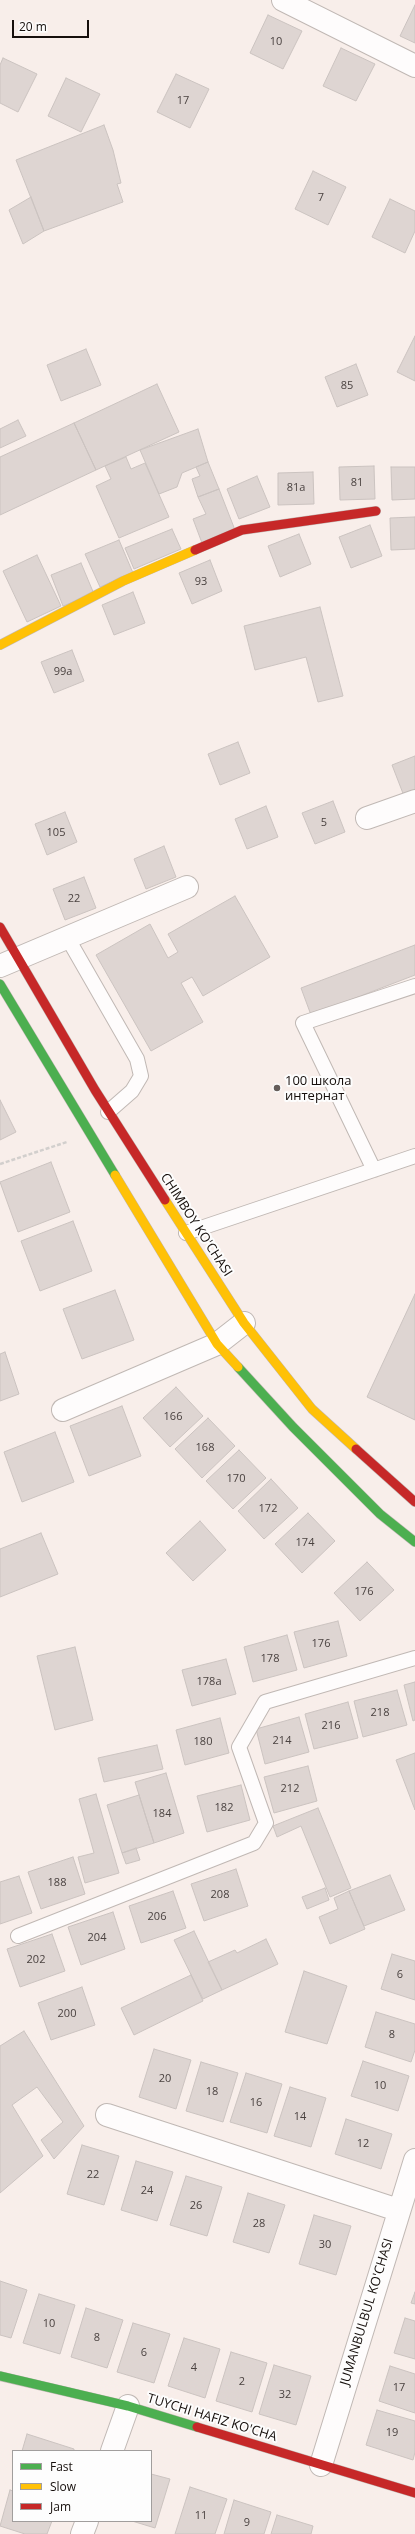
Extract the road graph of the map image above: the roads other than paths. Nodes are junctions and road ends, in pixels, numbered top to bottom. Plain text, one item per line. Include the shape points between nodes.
1 (283, 0) edge
2 (415, 66) edge
3 (376, 511) dead end
4 (0, 645) edge
5 (415, 801) edge
6 (366, 818) dead end
7 (187, 887) dead end
8 (0, 927) edge
9 (67, 937) junction
10 (9, 961) edge
11 (0, 984) edge
12 (415, 986) edge
13 (108, 1112) junction
14 (415, 1156) edge
15 (374, 1170) junction
16 (186, 1233) junction
17 (244, 1323) junction
18 (217, 1344) junction
19 (63, 1410) dead end
20 (415, 1502) edge
21 (415, 1542) edge
22 (415, 1658) edge
23 (18, 1936) dead end
24 (107, 2115) dead end
25 (415, 2160) edge
26 (398, 2210) junction
27 (0, 2376) edge
28 (128, 2406) junction
29 (112, 2450) edge
30 (321, 2465) junction
31 (415, 2493) edge
32 (87, 2522) edge
33 (82, 2534) edge

1 - 2 street
3 - 4 main road via 242,530 123,581
5 - 6 street
7 - 9 street
8 - 10 main road, CHIMBOY KO'CHASI
9 - 10 street
9 - 13 lane via 137,1059 140,1070 141,1076 132,1091
10 - 13 main road, CHIMBOY KO'CHASI
11 - 18 main road
12 - 15 lane via 303,1024
13 - 16 main road, CHIMBOY KO'CHASI
14 - 15 lane
15 - 16 lane
16 - 17 main road, CHIMBOY KO'CHASI
17 - 18 street
17 - 20 main road, CHIMBOY KO'CHASI via 312,1409
18 - 19 street
18 - 21 main road via 293,1427 380,1514
22 - 23 lane via 265,1702 239,1747 266,1823 254,1843
24 - 26 street
25 - 26 street, JUMANBULBUL KO'CHASI
26 - 30 street, JUMANBULBUL KO'CHASI
27 - 28 main road, TUYCHI HAFIZ KO'CHA
28 - 29 street
28 - 30 main road, TUYCHI HAFIZ KO'CHA
30 - 31 main road, TUYCHI HAFIZ KO'CHA
32 - 33 street

